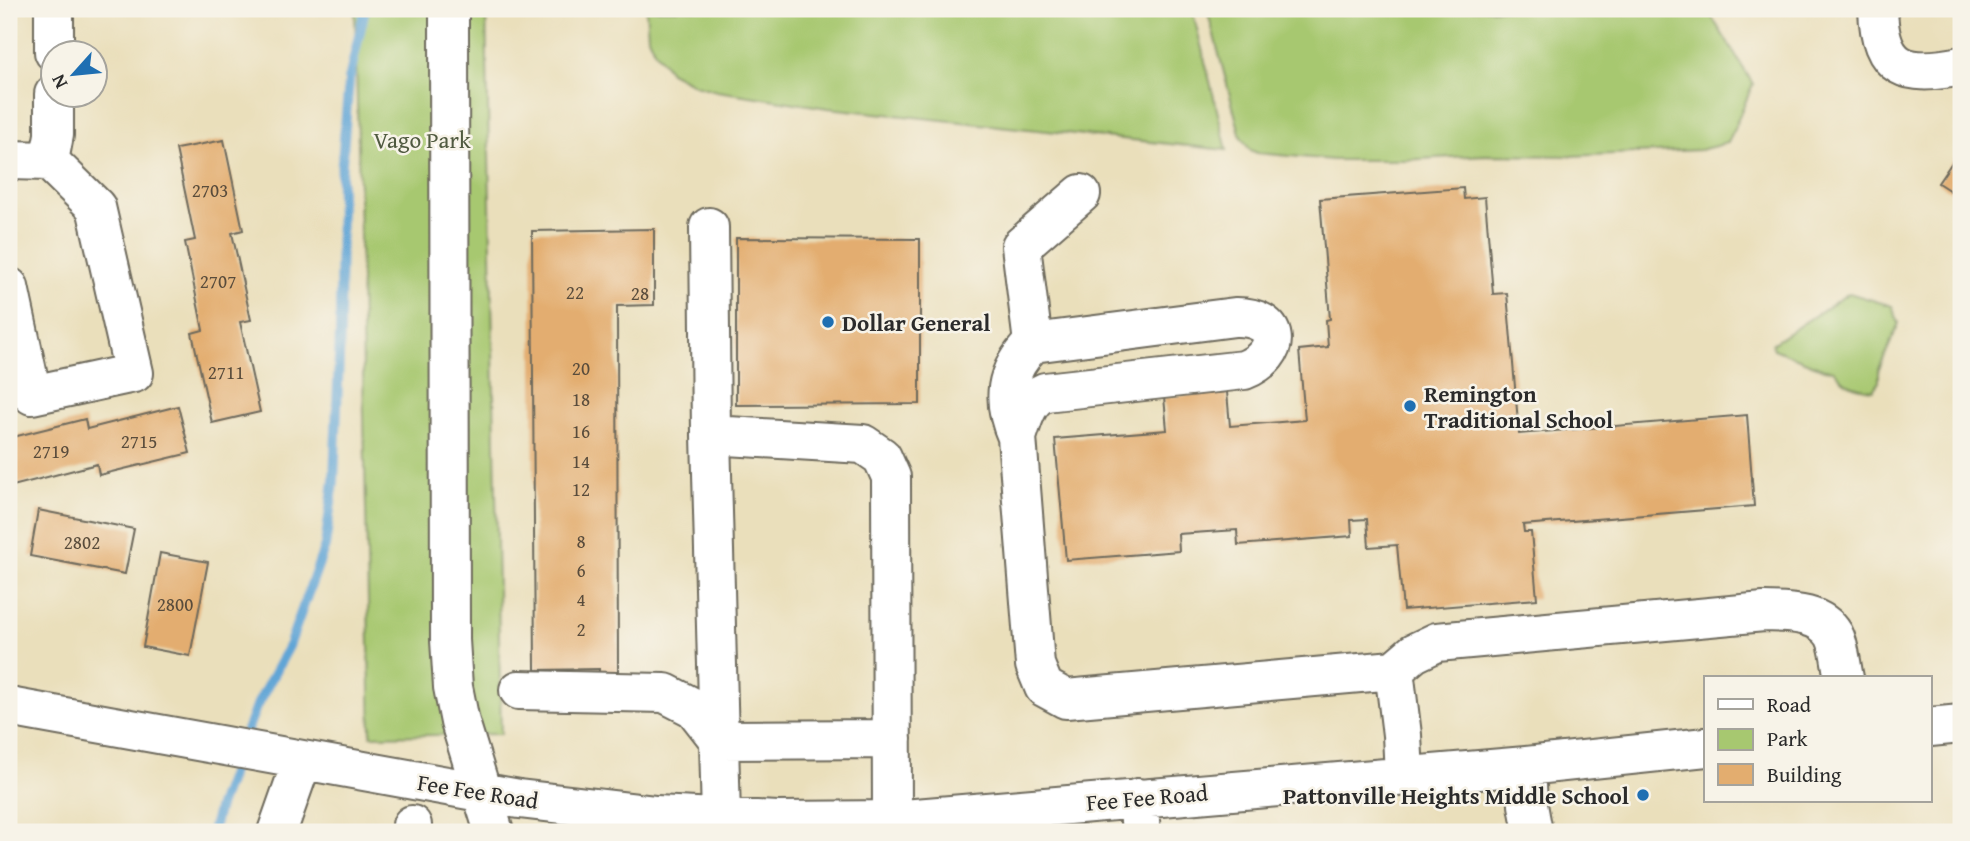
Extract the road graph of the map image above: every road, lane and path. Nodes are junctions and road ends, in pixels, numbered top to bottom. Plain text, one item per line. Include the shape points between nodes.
1 (54, 9) edge
2 (449, 9) edge
3 (1878, 9) edge
4 (54, 38) edge
5 (1961, 66) edge
6 (54, 108) edge
7 (9, 160) edge
8 (50, 162) junction
9 (1081, 194) dead end
10 (709, 227) dead end
11 (9, 288) edge
12 (1033, 343) junction
13 (711, 435) junction
14 (1017, 437) junction
15 (1394, 670) junction
16 (1844, 676) edge
17 (519, 690) dead end
18 (9, 707) edge
19 (1961, 724) edge
20 (1932, 727) edge
21 (892, 739) junction
22 (719, 740) junction
23 (1704, 747) edge
24 (297, 760) junction
25 (1525, 766) junction
26 (1404, 775) junction
27 (482, 793) junction
28 (637, 813) junction
29 (1140, 815) edge
30 (721, 818) junction
31 (892, 820) junction
32 (277, 832) edge
33 (494, 832) edge
34 (587, 832) edge
35 (1534, 832) edge

1 - 4 street
2 - 27 street via 450,640 460,722
3 - 5 street via 1886,49 1899,66 1913,71
6 - 8 street
7 - 8 street
8 - 11 street via 96,207 134,373 32,395
9 - 12 street via 1021,246
10 - 13 street
12 - 14 street via 1019,357 1007,389 1006,404
12 - 14 street via 1251,317 1263,322 1272,339 1267,357 1244,370 1037,395
13 - 21 street via 863,444 882,457 891,477
13 - 22 street
14 - 15 street via 1035,665 1044,687 1066,699
15 - 16 street via 1437,642 1763,612 1801,613 1821,623 1834,635
15 - 26 street
17 - 22 street via 665,694 694,708
18 - 24 street, Fee Fee Road
19 - 20 street
21 - 22 street
21 - 31 street
22 - 30 street
23 - 25 street, Fee Fee Road
24 - 27 street, Fee Fee Road
24 - 32 street
25 - 26 street, Fee Fee Road
25 - 35 street
26 - 29 street, Fee Fee Road
27 - 28 street, Fee Fee Road
27 - 33 street
28 - 30 street, Fee Fee Road
28 - 34 street
29 - 31 street, Fee Fee Road
30 - 31 street, Fee Fee Road

